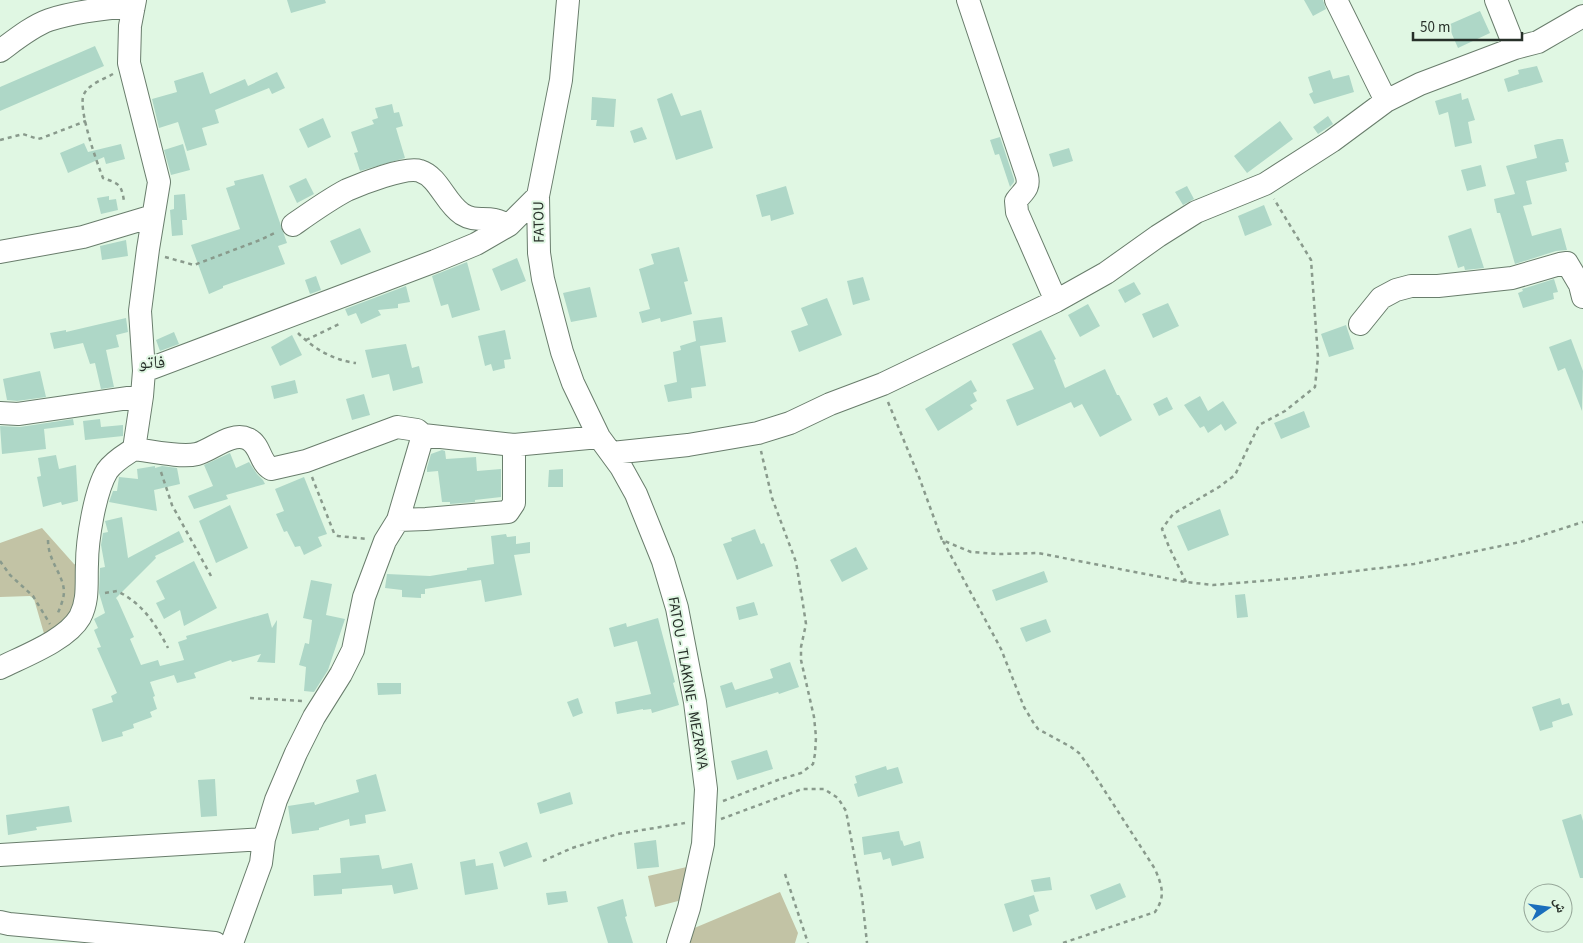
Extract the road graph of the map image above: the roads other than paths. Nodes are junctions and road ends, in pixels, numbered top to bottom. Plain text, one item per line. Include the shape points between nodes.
1 (568, 0) edge
2 (968, 0) edge
3 (1336, 0) edge
4 (1496, 0) edge
5 (134, 3) edge
6 (1583, 16) edge
7 (1515, 48) junction
8 (0, 51) edge
9 (1386, 101) junction
10 (538, 196) junction
11 (153, 216) junction
12 (293, 225) road end
13 (509, 225) junction
14 (0, 252) edge
15 (1583, 297) edge
16 (1056, 302) junction
17 (1360, 324) dead end
18 (144, 371) junction
19 (142, 396) junction
20 (0, 413) edge
21 (423, 435) junction
22 (514, 445) junction
23 (605, 445) junction
24 (134, 450) junction
25 (398, 520) junction
26 (0, 668) edge
27 (264, 839) junction
28 (0, 855) edge
29 (0, 922) edge
30 (215, 943) edge
31 (232, 943) edge
32 (678, 943) edge

1 - 10 street, FATOU via 560,80
2 - 16 street via 1029,183 1015,206
3 - 9 street
4 - 7 street
5 - 8 street via 48,20
5 - 11 street via 129,64 158,177
6 - 7 street via 1538,42
7 - 9 street via 1420,84
9 - 16 street via 1325,146 1265,184 1196,212 1106,273
10 - 13 street
10 - 23 street, FATOU via 543,280 562,352 572,383
11 - 14 street via 83,237
11 - 18 street via 140,312
12 - 13 street via 347,191 412,169 429,176 461,213 476,220 495,220
13 - 18 street via 468,248
15 - 17 street via 1567,263 1512,278 1396,290 1381,298
16 - 23 street via 883,384 790,423 758,433 688,446
18 - 19 street
19 - 20 street via 18,414
19 - 24 street
21 - 22 street
21 - 24 street via 417,430 397,428 306,461 271,469 263,463 256,444 241,438 233,438 197,454
21 - 25 street
22 - 23 street
22 - 25 street via 514,503 508,512
23 - 32 street, FATOU - TLAKINE - MEZRAYA via 636,494 663,561 677,608 702,751 706,788 703,844
24 - 26 street via 108,470 96,499 87,560 86,599 80,617 57,639
25 - 27 street via 385,541 364,597 353,650 296,753
27 - 28 street
27 - 31 street via 261,863
29 - 30 street

